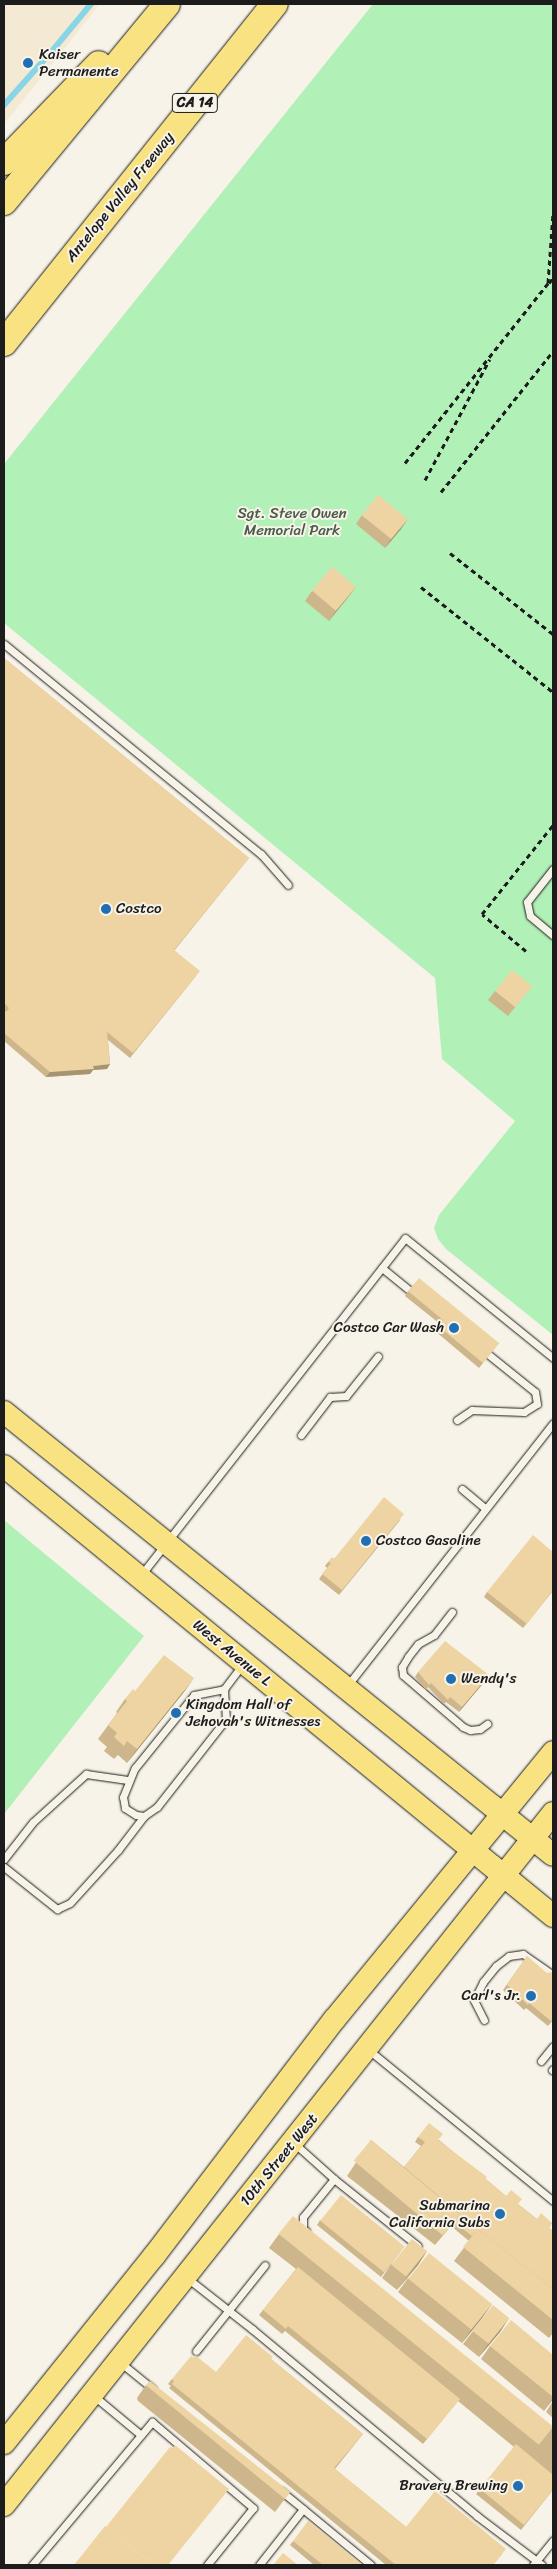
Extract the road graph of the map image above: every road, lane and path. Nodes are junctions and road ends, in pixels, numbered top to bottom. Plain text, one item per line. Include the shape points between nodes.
1 (275, 4) edge
2 (160, 12) edge
3 (4, 162) edge
4 (4, 202) edge
5 (553, 214) edge
6 (553, 278) edge
7 (548, 284) junction
8 (4, 343) edge
9 (494, 351) junction
10 (553, 351) edge
11 (405, 464) dead end
12 (426, 480) dead end
13 (441, 492) dead end
14 (450, 553) dead end
15 (421, 588) dead end
16 (553, 634) edge
17 (4, 644) edge
18 (553, 692) edge
19 (553, 825) edge
20 (553, 869) edge
21 (288, 885) dead end
22 (553, 935) edge
23 (526, 951) dead end
24 (382, 1268) junction
25 (409, 1290) edge
26 (489, 1355) edge
27 (378, 1356) dead end
28 (553, 1358) edge
29 (4, 1412) edge
30 (457, 1420) dead end
31 (553, 1423) edge
32 (302, 1436) dead end
33 (4, 1466) edge
34 (462, 1489) dead end
35 (485, 1508) junction
36 (166, 1544) junction
37 (140, 1577) junction
38 (452, 1612) dead end
39 (245, 1663) junction
40 (346, 1687) junction
41 (224, 1689) junction
42 (487, 1724) dead end
43 (553, 1752) edge
44 (128, 1780) junction
45 (553, 1813) edge
46 (504, 1814) junction
47 (144, 1816) junction
48 (534, 1839) junction
49 (474, 1850) junction
50 (553, 1855) edge
51 (4, 1858) edge
52 (4, 1867) edge
53 (504, 1876) junction
54 (553, 1916) edge
55 (553, 1975) edge
56 (484, 2020) dead end
57 (553, 2046) edge
58 (367, 2049) junction
59 (541, 2061) dead end
60 (293, 2142) junction
61 (334, 2179) junction
62 (553, 2201) edge
63 (310, 2235) edge
64 (425, 2252) edge
65 (265, 2264) dead end
66 (185, 2277) junction
67 (228, 2311) junction
68 (196, 2351) dead end
69 (119, 2361) junction
70 (92, 2394) junction
71 (159, 2394) edge
72 (141, 2435) junction
73 (4, 2444) edge
74 (272, 2485) edge
75 (4, 2505) edge
76 (303, 2509) junction
77 (553, 2540) edge
78 (537, 2564) edge
79 (32, 2565) edge
80 (207, 2565) edge
81 (259, 2565) edge
82 (371, 2565) edge

1 - 8 highway, Antelope Valley Freeway / CA 14
2 - 3 highway via 91,70
2 - 4 highway
5 - 7 path
6 - 7 path
7 - 9 path
9 - 11 path
9 - 12 path
10 - 13 path
14 - 16 path
15 - 18 path
17 - 21 lane via 261,854
19 - 23 path via 482,914
20 - 22 lane via 528,902 530,916
24 - 25 lane
24 - 28 lane via 405,1238
24 - 36 lane
26 - 30 lane via 535,1392 537,1404 524,1412 472,1410
27 - 32 lane via 346,1396 330,1397
29 - 36 main road
31 - 35 lane
33 - 37 main road, West Avenue L
34 - 35 lane
35 - 40 lane
36 - 37 lane
36 - 40 main road
37 - 39 main road, West Avenue L
38 - 42 lane via 434,1635 418,1644 408,1656 402,1667 403,1675 463,1727 480,1729
39 - 41 lane
39 - 49 main road, West Avenue L
40 - 46 main road
41 - 44 lane via 194,1695
41 - 47 lane via 226,1719 156,1808
43 - 46 main road
44 - 47 lane via 123,1797 125,1808
44 - 51 lane via 86,1774 32,1822
45 - 48 main road, 10th Street West
46 - 48 main road
46 - 49 main road
47 - 52 lane via 70,1903 58,1910
48 - 50 main road
48 - 53 main road, 10th Street West
49 - 53 main road, West Avenue L
49 - 73 main road via 334,2020 154,2256
53 - 54 main road, West Avenue L
53 - 58 main road, 10th Street West
55 - 56 lane via 523,1954 509,1956 483,1982 474,2000
57 - 59 lane
58 - 60 main road, 10th Street West
58 - 62 lane
60 - 61 lane
60 - 66 main road, 10th Street West
61 - 63 lane via 303,2217 303,2229
61 - 64 lane
65 - 67 lane
66 - 67 lane
66 - 69 main road, 10th Street West
67 - 68 lane
67 - 78 lane
69 - 70 main road, 10th Street West
69 - 71 lane
70 - 72 lane
70 - 75 main road, 10th Street West
72 - 79 lane
72 - 80 lane via 152,2422 253,2508
74 - 76 lane
76 - 81 lane
76 - 82 lane
77 - 78 lane

